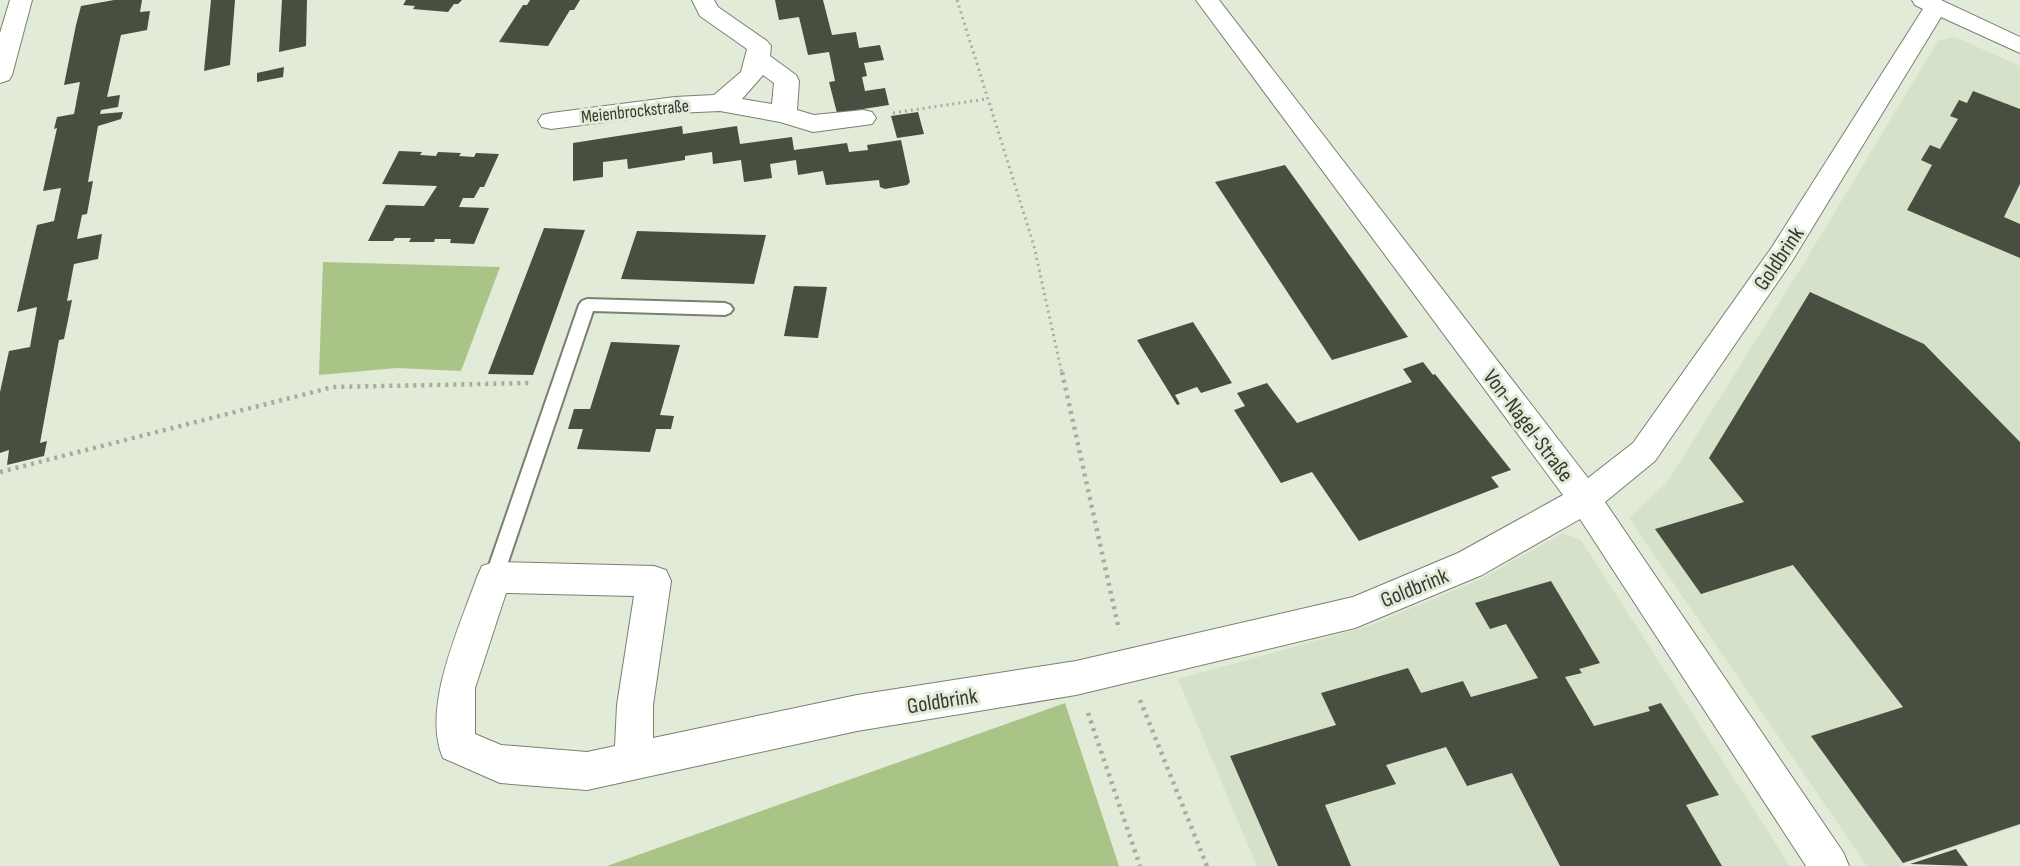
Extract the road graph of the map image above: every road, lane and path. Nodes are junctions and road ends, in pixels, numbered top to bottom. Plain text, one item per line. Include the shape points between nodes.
1 (21, 0) edge
2 (704, 0) edge
3 (957, 0) edge
4 (1208, 0) edge
5 (1930, 3) edge
6 (2020, 46) edge
7 (759, 59) junction
8 (0, 75) edge
9 (986, 99) junction
10 (720, 103) junction
11 (784, 114) junction
12 (862, 118) joint
13 (551, 121) dead end
14 (725, 309) dead end
15 (561, 382) junction
16 (0, 472) edge
17 (1585, 499) junction
18 (494, 577) junction
19 (1127, 666) junction
20 (1076, 678) junction
21 (633, 760) junction
22 (1140, 866) edge
23 (1207, 866) edge
24 (1829, 866) edge

1 - 8 street
2 - 7 street via 708,11 759,46
3 - 9 path
4 - 17 street, Von-Nagel-Straße
5 - 6 street
5 - 17 street, Goldbrink via 1782,254 1644,452
7 - 10 street, Meienbrockstraße via 748,82
7 - 11 street via 788,81
9 - 12 path
9 - 19 path via 1034,246
10 - 11 street, Meienbrockstraße
10 - 13 street, Meienbrockstraße
11 - 12 street, Meienbrockstraße via 813,124
14 - 15 lane via 588,305
15 - 16 path via 333,387
15 - 18 lane
17 - 19 street, Goldbrink via 1470,564 1355,612
17 - 24 street, Von-Nagel-Straße
18 - 21 street via 654,581 635,705
18 - 21 street, Goldbrink via 457,688 456,745 500,764 587,771
19 - 20 street, Goldbrink
19 - 23 path
20 - 21 street, Goldbrink via 857,713
20 - 22 path

